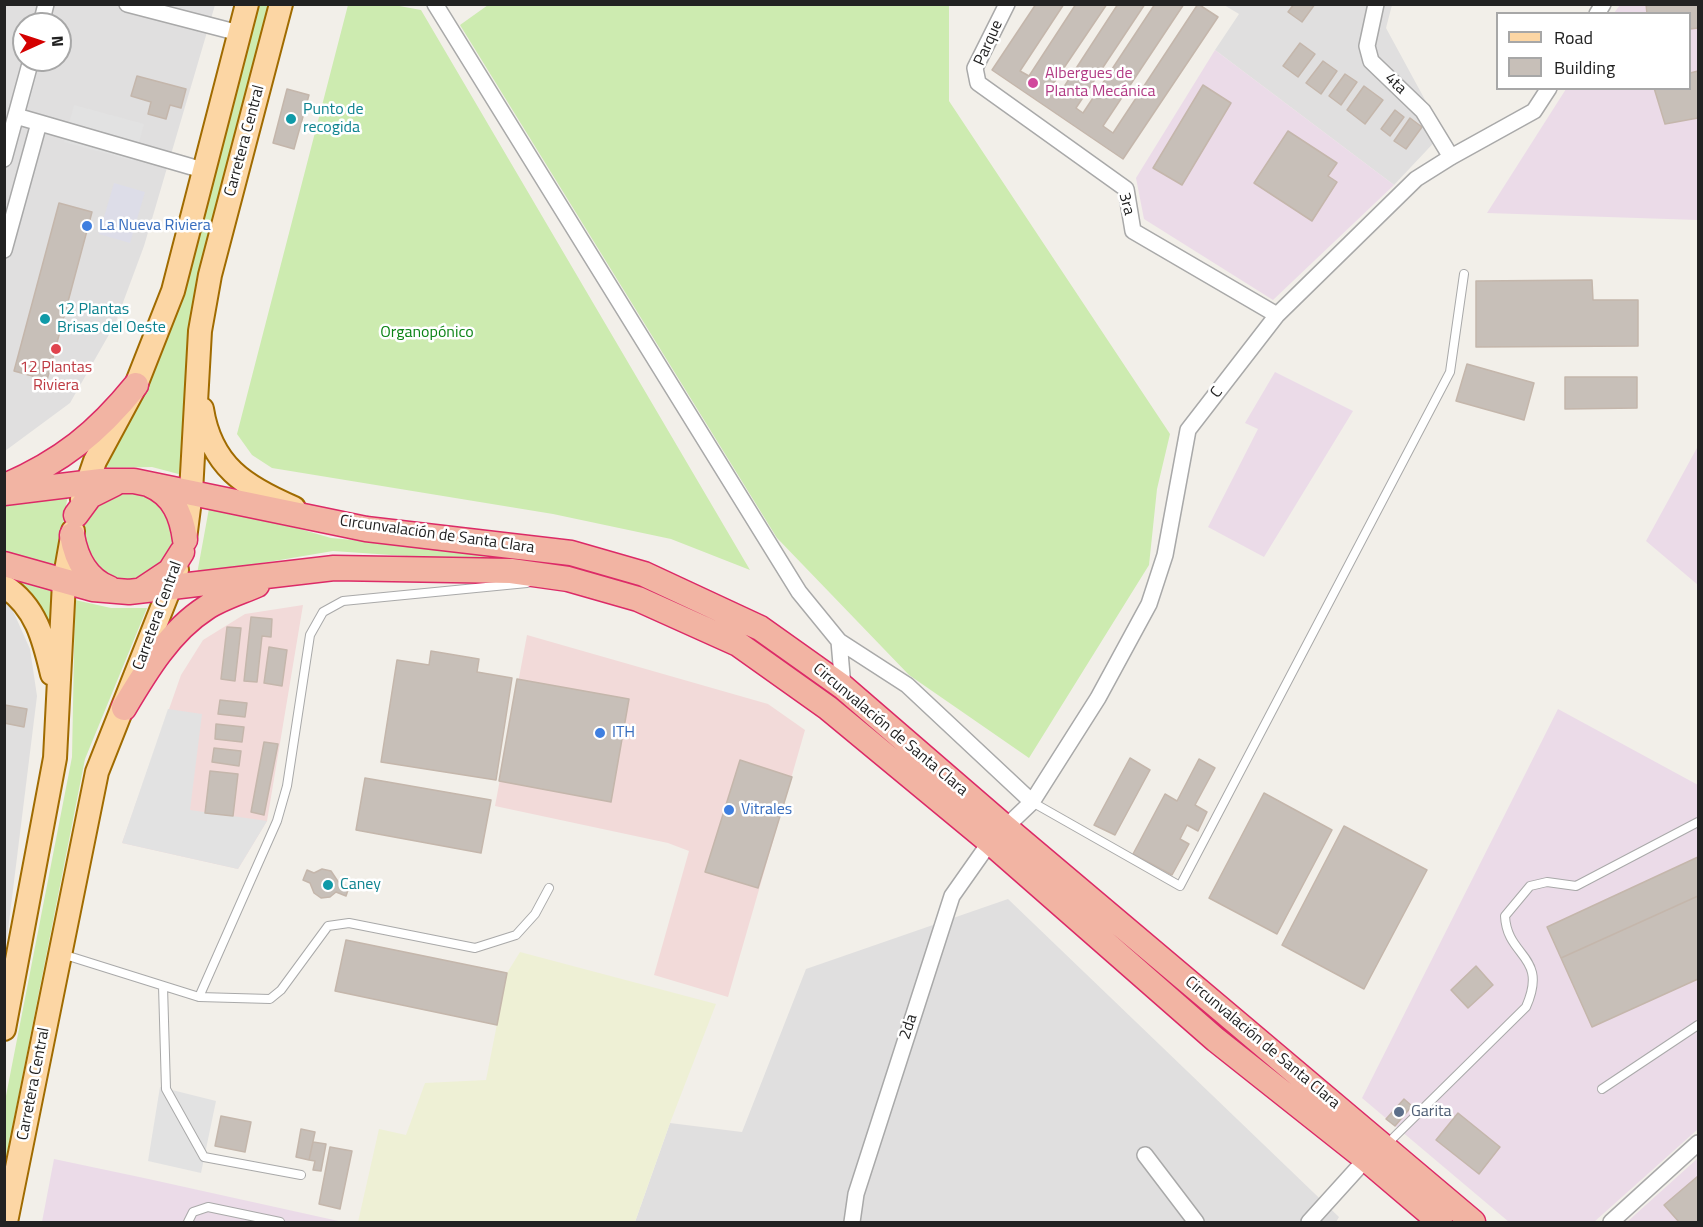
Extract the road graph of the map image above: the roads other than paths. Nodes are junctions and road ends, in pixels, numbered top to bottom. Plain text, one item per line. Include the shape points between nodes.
1 (127, 4) edge
2 (247, 4) edge
3 (280, 4) edge
4 (435, 4) edge
5 (1007, 4) edge
6 (1374, 5) edge
7 (239, 33) junction
8 (28, 72) edge
9 (978, 83) joint
10 (1548, 90) edge
11 (16, 116) junction
12 (39, 123) junction
13 (1451, 156) junction
14 (4, 159) edge
15 (206, 171) junction
16 (4, 250) edge
17 (1464, 274) dead end
18 (1277, 315) junction
19 (200, 332) junction
20 (136, 385) junction
21 (138, 482) junction
22 (87, 483) junction
23 (4, 486) edge
24 (191, 492) junction
25 (4, 493) edge
26 (315, 517) junction
27 (74, 525) junction
28 (183, 546) junction
29 (4, 564) edge
30 (569, 566) junction
31 (286, 573) junction
32 (64, 582) junction
33 (4, 586) edge
34 (171, 587) junction
35 (123, 592) junction
36 (839, 641) junction
37 (843, 687) junction
38 (59, 701) junction
39 (124, 708) junction
40 (1032, 802) junction
41 (1698, 822) edge
42 (997, 835) junction
43 (549, 888) dead end
44 (11, 954) edge
45 (60, 954) junction
46 (163, 986) junction
47 (199, 997) junction
48 (1698, 1025) edge
49 (4, 1029) edge
50 (1602, 1089) dead end
51 (1698, 1143) edge
52 (1376, 1153) junction
53 (1145, 1155) dead end
54 (301, 1175) dead end
55 (6, 1222) edge
56 (188, 1222) edge
57 (280, 1222) edge
58 (852, 1222) edge
59 (1196, 1222) edge
60 (1309, 1222) edge
61 (1440, 1222) edge
62 (1473, 1222) edge
63 (1611, 1222) edge

1 - 7 street
2 - 7 main road, Carretera Central
3 - 19 main road, Carretera Central via 210,275
4 - 36 street via 799,592
5 - 9 street, Parque via 975,68
6 - 13 street, 4ta via 1367,46 1371,61 1423,111
7 - 15 main road, Carretera Central
8 - 11 street
9 - 18 street, 3ra via 1126,189 1133,231
10 - 13 street, C via 1534,111
11 - 12 street
11 - 14 street
12 - 15 street
12 - 16 street
13 - 18 street, C via 1416,179
15 - 20 main road, Carretera Central via 173,291
17 - 40 lane via 1450,372 1180,886
18 - 40 street, C via 1188,430 1165,555 1149,604 1098,698
19 - 24 main road, Carretera Central
19 - 26 main road via 202,411 221,459 253,490
20 - 22 main road, Carretera Central
20 - 23 highway via 109,419 83,442
21 - 22 highway, Circunvalación de Santa Clara
21 - 24 highway, Circunvalación de Santa Clara
21 - 27 highway via 122,481 100,489 90,496
21 - 28 highway via 154,486 174,503 180,514
22 - 25 highway, Circunvalación de Santa Clara
22 - 27 main road, Carretera Central
24 - 26 highway, Circunvalación de Santa Clara
24 - 28 main road, Carretera Central
26 - 30 highway, Circunvalación de Santa Clara
27 - 32 main road, Carretera Central
27 - 35 highway via 78,560 85,570 105,587
28 - 34 main road, Carretera Central
28 - 35 highway via 161,579 140,590
29 - 32 highway, Circunvalación de Santa Clara
30 - 31 highway, Circunvalación de Santa Clara via 511,571 334,568
30 - 37 highway, Circunvalación de Santa Clara via 644,574 760,628
30 - 42 highway, Circunvalación de Santa Clara via 738,644
30 - 47 lane via 343,602 323,612 310,635 287,786 277,821
31 - 34 highway, Circunvalación de Santa Clara
31 - 39 highway via 207,607 185,624 141,678
32 - 35 highway, Circunvalación de Santa Clara
32 - 38 main road, Carretera Central
33 - 38 main road via 26,604 36,619
34 - 35 highway, Circunvalación de Santa Clara
34 - 39 main road, Carretera Central
36 - 37 street
36 - 40 street via 907,685
37 - 42 highway, Circunvalación de Santa Clara
38 - 44 main road, Carretera Central via 55,758
39 - 45 main road, Carretera Central via 97,772
40 - 42 street, C
41 - 52 lane via 1576,886 1547,882 1530,886 1504,916 1506,933 1534,971 1534,991 1526,1007
42 - 52 highway, Circunvalación de Santa Clara
42 - 58 street, 2da via 952,896 856,1194
43 - 47 lane via 535,914 516,935 498,942 475,948 349,923 328,926 281,990 270,999
44 - 49 main road, Carretera Central
45 - 46 lane
45 - 55 main road, Carretera Central
46 - 47 lane
46 - 54 lane via 166,1089 204,1157
48 - 50 lane
51 - 63 street
52 - 60 street
52 - 61 highway, Circunvalación de Santa Clara
52 - 62 highway, Circunvalación de Santa Clara
53 - 59 street
56 - 57 lane via 193,1212 208,1207

